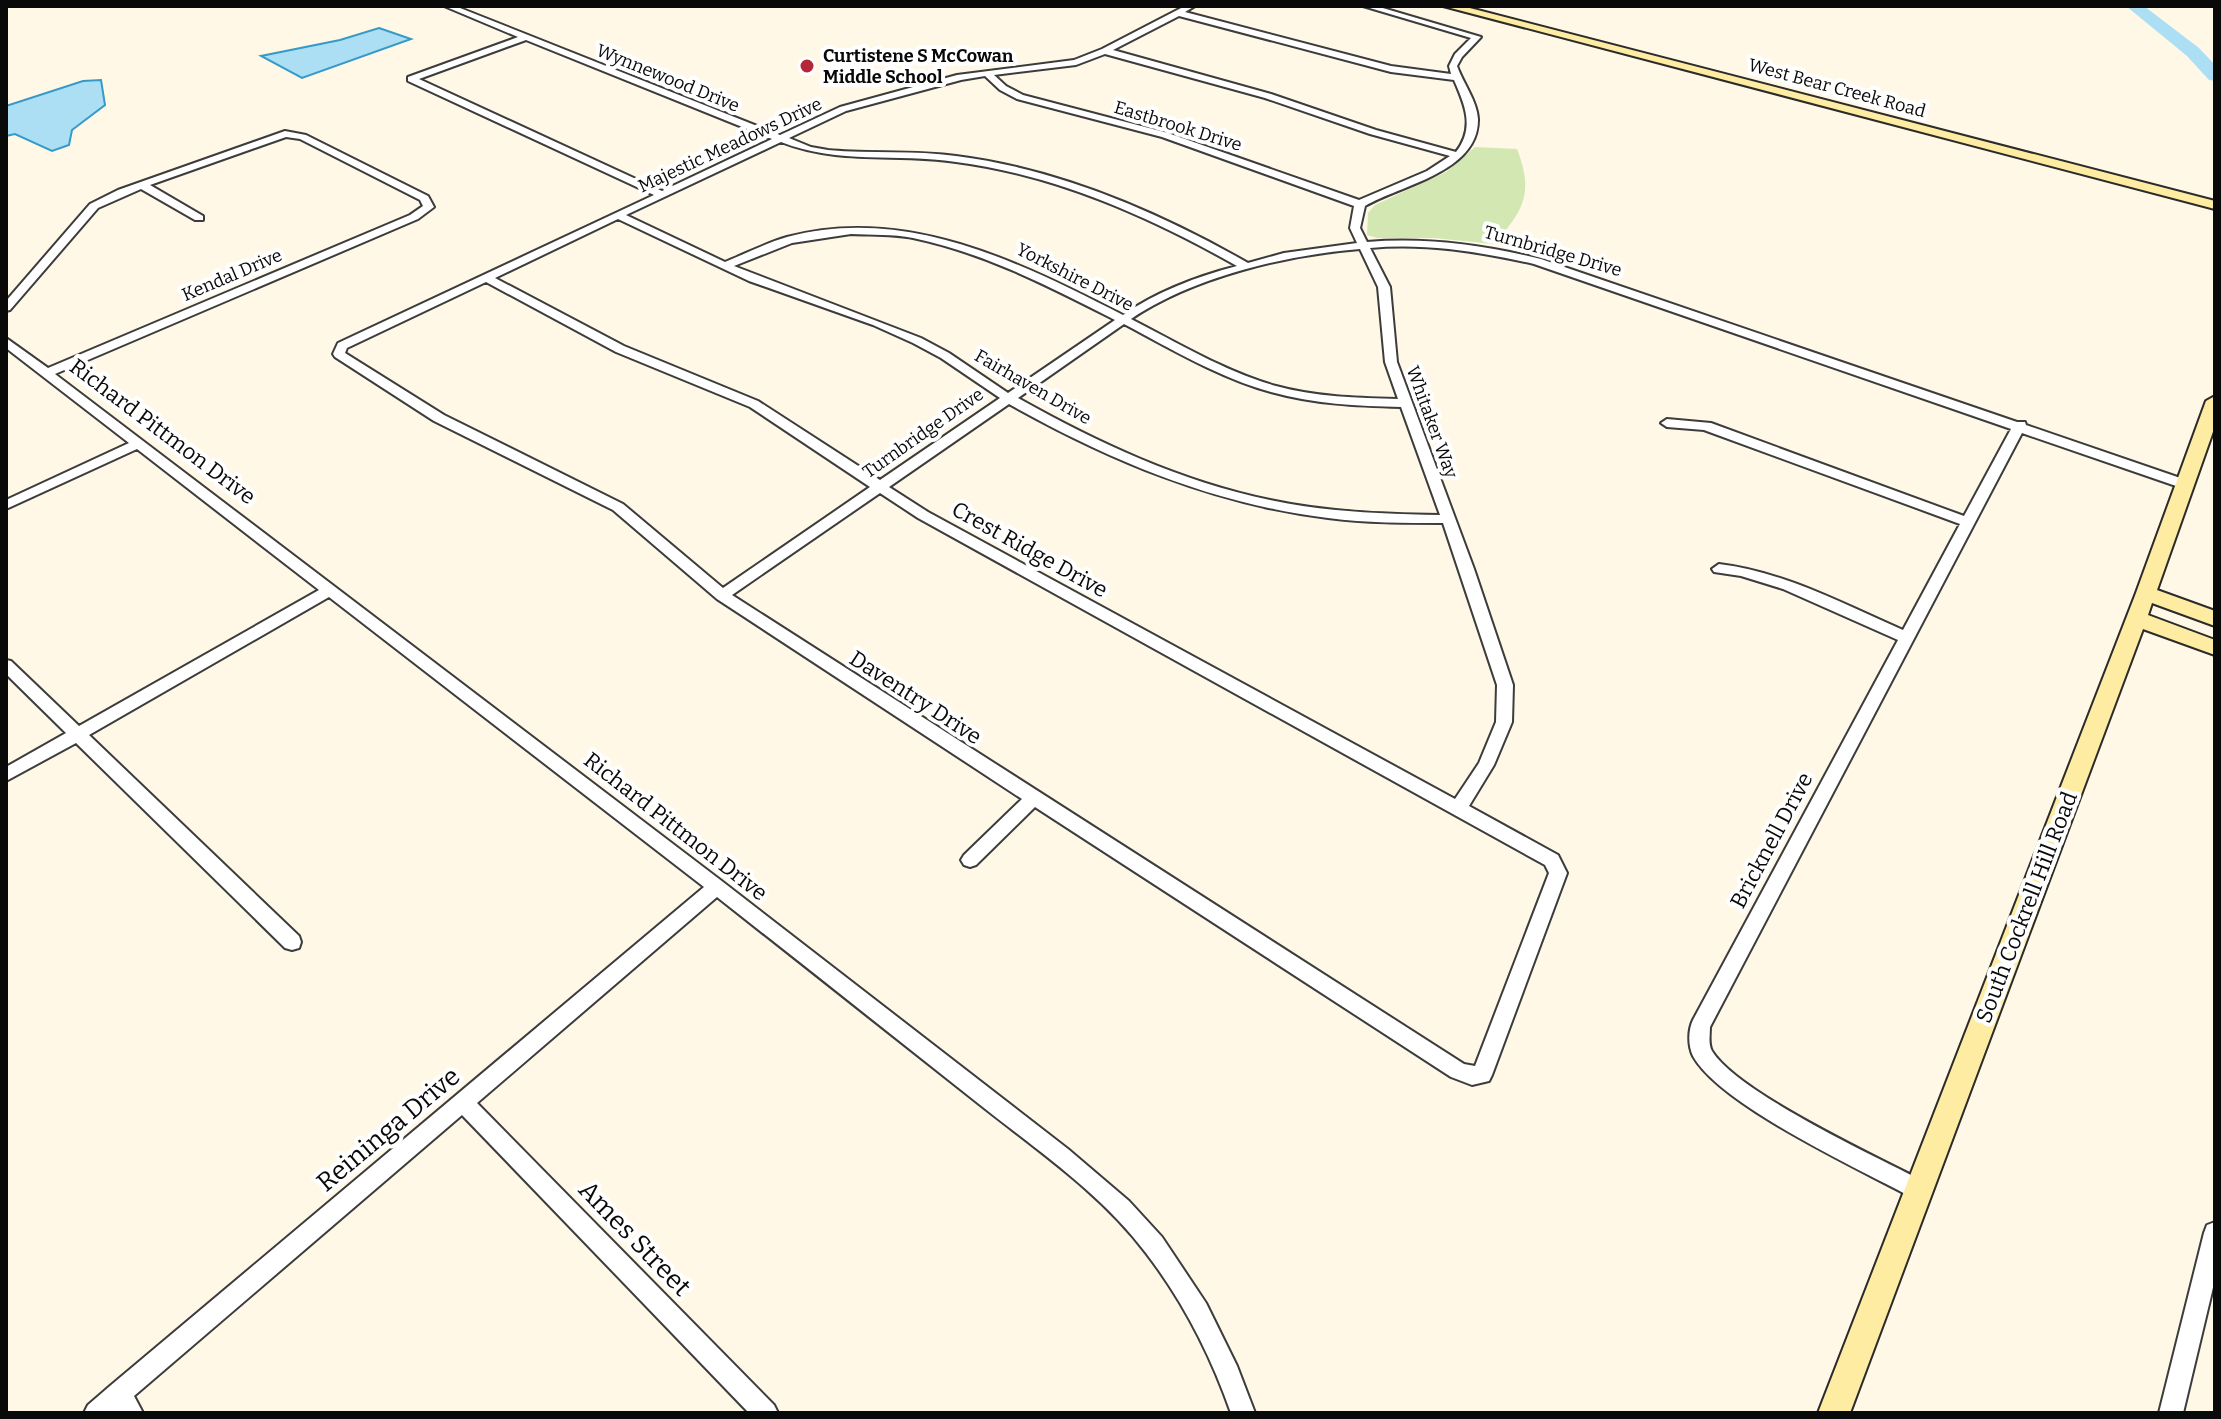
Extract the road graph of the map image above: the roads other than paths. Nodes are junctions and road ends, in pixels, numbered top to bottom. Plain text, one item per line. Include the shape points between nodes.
1 (448, 6) edge
2 (1191, 6) edge
3 (1367, 6) edge
4 (1449, 6) edge
5 (1178, 13) junction
6 (526, 37) junction
7 (1105, 51) junction
8 (989, 75) junction
9 (1455, 77) junction
10 (779, 140) junction
11 (1457, 155) junction
12 (142, 185) junction
13 (663, 195) junction
14 (1360, 204) junction
15 (2215, 205) edge
16 (619, 216) junction
17 (199, 218) dead end
18 (1361, 244) junction
19 (1244, 265) junction
20 (724, 266) junction
21 (487, 278) junction
22 (6, 308) edge
23 (1121, 321) junction
24 (6, 342) edge
25 (342, 346) joint
26 (47, 373) junction
27 (1006, 397) junction
28 (2215, 401) edge
29 (1406, 403) junction
30 (1667, 423) dead end
31 (2020, 425) junction
32 (139, 443) junction
33 (2186, 479) junction
34 (877, 488) junction
35 (6, 505) edge
36 (1449, 519) junction
37 (1967, 522) junction
38 (1719, 569) dead end
39 (330, 590) junction
40 (2146, 593) junction
41 (722, 595) junction
42 (2134, 618) junction
43 (2215, 619) edge
44 (1906, 637) junction
45 (2215, 648) edge
46 (6, 665) edge
47 (78, 734) junction
48 (6, 775) edge
49 (1033, 799) junction
50 (1459, 807) junction
51 (970, 860) dead end
52 (1552, 860) joint
53 (717, 887) junction
54 (292, 942) dead end
55 (463, 1102) junction
56 (1919, 1190) junction
57 (2215, 1233) edge
58 (124, 1404) edge
59 (96, 1413) edge
60 (766, 1413) edge
61 (1243, 1413) edge
62 (1834, 1413) edge
63 (2171, 1413) edge

1 - 6 street, Wynnewood Drive
2 - 5 street, Majestic Meadows Drive
3 - 9 street via 1474,34 1477,37 1453,66
4 - 15 main road, West Bear Creek Road
5 - 7 street, Majestic Meadows Drive
5 - 9 street via 1391,69
6 - 10 street, Wynnewood Drive
6 - 13 street via 411,79
7 - 8 street, Majestic Meadows Drive via 1062,66
7 - 11 street
8 - 10 street, Majestic Meadows Drive via 896,92 843,109
8 - 14 street, Eastbrook Drive via 1020,97 1165,135
9 - 11 street via 1473,118 1467,143
10 - 13 street, Majestic Meadows Drive
10 - 19 street, Wynnewood Drive via 840,156 958,159 1047,179 1155,219
11 - 14 street via 1429,176
12 - 17 street
12 - 22 street via 94,206
12 - 26 street, Kendal Drive via 285,134 303,137 411,191 429,207
13 - 16 street, Majestic Meadows Drive
14 - 18 street, Whitaker Way via 1355,228
16 - 20 street, Fairhaven Drive
16 - 21 street, Majestic Meadows Drive
18 - 19 street, Turnbridge Drive
18 - 29 street, Whitaker Way via 1384,287 1391,362
18 - 31 street, Turnbridge Drive via 1460,244 1497,250
19 - 23 street, Turnbridge Drive via 1179,288
20 - 23 street, Yorkshire Drive via 803,235 914,233 1011,264
20 - 27 street, Fairhaven Drive via 936,350
21 - 25 street, Majestic Meadows Drive
21 - 34 street, Crest Ridge Drive via 620,349 754,404
23 - 27 street, Turnbridge Drive
23 - 29 street, Yorkshire Drive via 1273,389 1336,400
24 - 26 street, Richard Pittmon Drive
25 - 41 street, Daventry Drive via 342,358 439,418 618,507
26 - 32 street, Richard Pittmon Drive
27 - 34 street, Turnbridge Drive
27 - 36 street, Fairhaven Drive via 1120,456 1222,495 1284,510 1355,518
28 - 33 main road, South Cockrell Hill Road
29 - 36 street, Whitaker Way
30 - 37 street via 1706,426
31 - 33 street, Turnbridge Drive via 2067,445
31 - 37 street, Bricknell Drive
32 - 35 street
32 - 39 street, Richard Pittmon Drive
33 - 40 main road, South Cockrell Hill Road
34 - 41 street, Turnbridge Drive
34 - 50 street, Crest Ridge Drive
36 - 50 street, Whitaker Way via 1505,685 1504,722 1486,765
37 - 44 street, Bricknell Drive
38 - 44 street via 1768,579
39 - 47 street
39 - 53 street, Richard Pittmon Drive
40 - 42 main road, South Cockrell Hill Road
40 - 43 main road
41 - 49 street, Daventry Drive
42 - 45 main road
42 - 56 main road, South Cockrell Hill Road
44 - 56 street, Bricknell Drive via 1700,1026 1701,1050 1717,1072 1751,1097
46 - 47 street
47 - 48 street
47 - 54 street
49 - 51 street
49 - 52 street, Daventry Drive via 1472,1076 1482,1075 1558,873
50 - 52 street, Crest Ridge Drive
53 - 55 street, Reininga Drive
53 - 61 street, Richard Pittmon Drive via 1121,1208 1154,1245 1198,1311
55 - 58 street, Reininga Drive
55 - 60 street, Ames Street
56 - 62 main road, South Cockrell Hill Road
57 - 63 street
58 - 59 street, Reininga Drive

